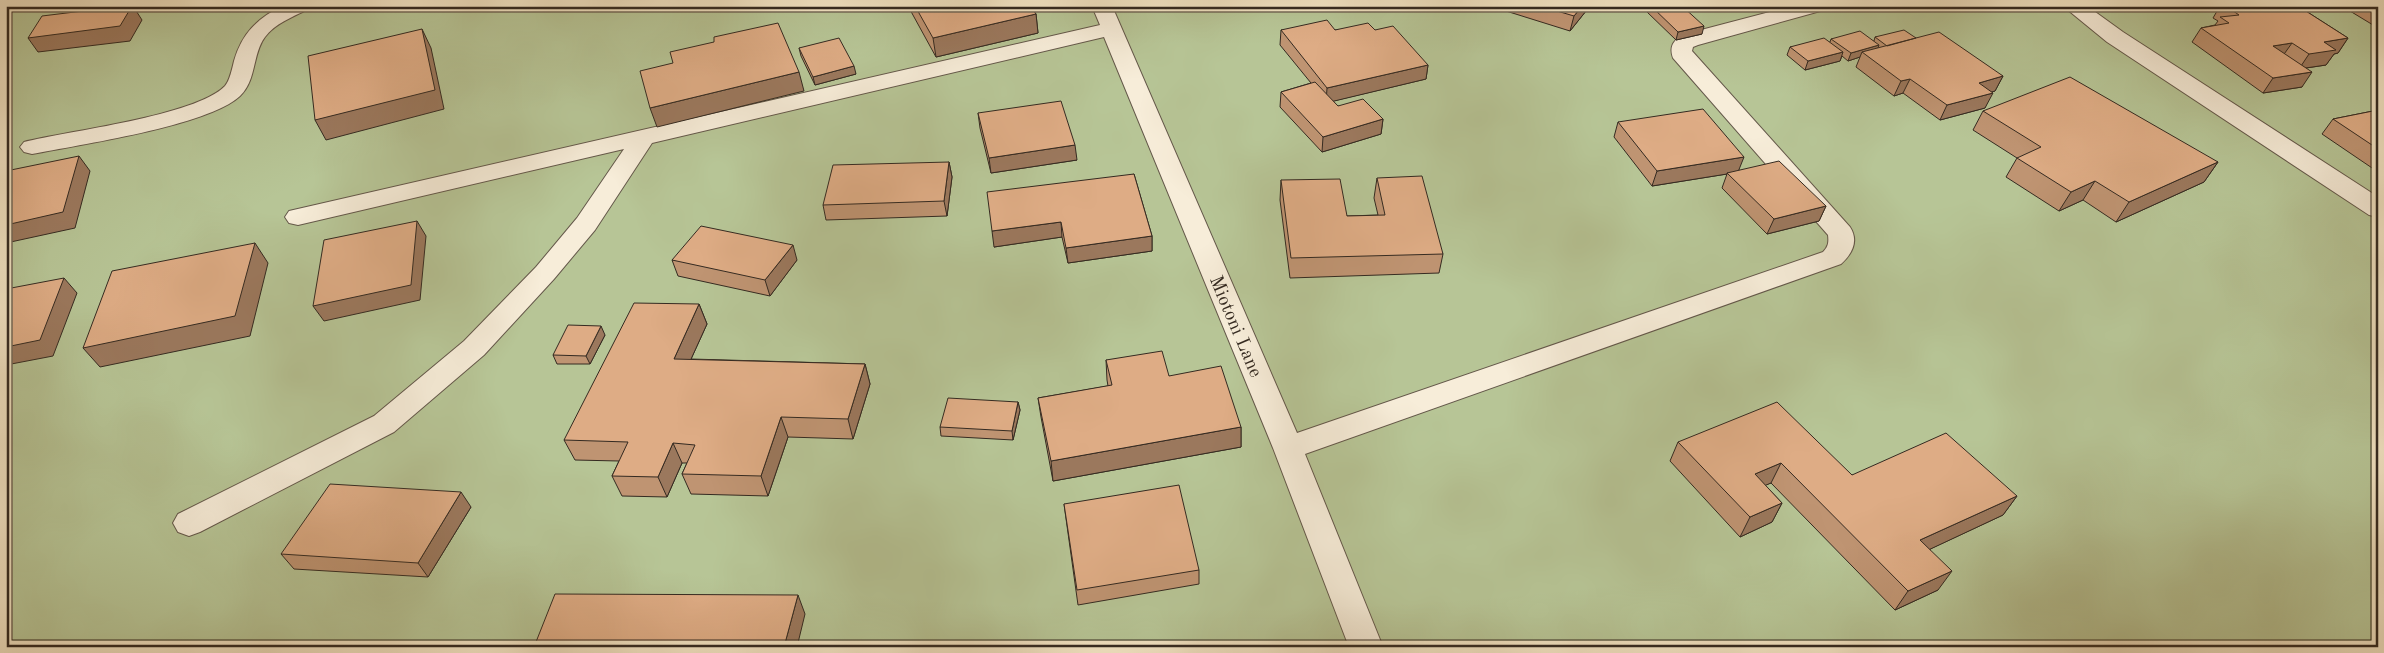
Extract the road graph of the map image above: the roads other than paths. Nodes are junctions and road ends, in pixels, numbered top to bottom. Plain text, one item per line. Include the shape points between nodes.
1 (299, 6) edge
2 (1817, 6) edge
3 (2073, 6) edge
4 (1107, 18) edge
5 (644, 137) junction
6 (32, 147) dead end
7 (2378, 209) edge
8 (298, 217) dead end
9 (1288, 448) junction
10 (189, 523) dead end
11 (1366, 647) edge

1 - 6 street via 266,23 251,40 242,74 233,91 222,99 157,120
2 - 9 street via 1690,40 1683,44 1681,51 1841,233 1840,251 1832,258
3 - 7 street via 2115,37
4 - 5 street
4 - 9 street, Miotoni Lane
5 - 8 street
5 - 10 street via 586,224 545,273 467,354 384,424
9 - 11 street, Miotoni Lane

